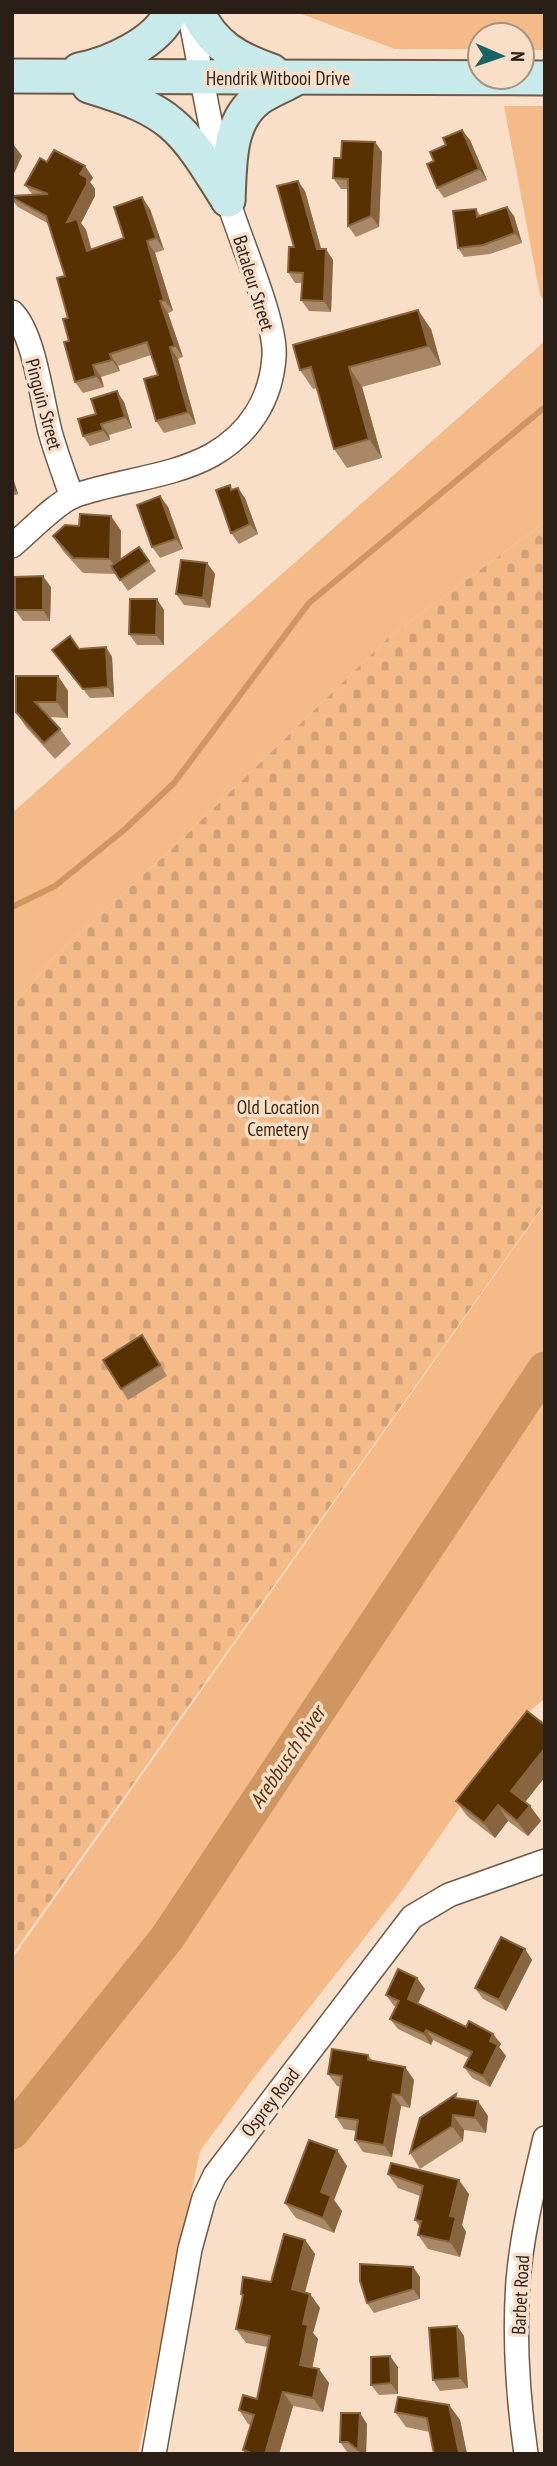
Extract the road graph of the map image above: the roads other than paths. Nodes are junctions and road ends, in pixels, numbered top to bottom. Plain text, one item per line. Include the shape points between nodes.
1 (171, 12) edge
2 (189, 12) edge
3 (197, 12) edge
4 (12, 76) edge
5 (53, 76) junction
6 (202, 78) junction
7 (545, 78) edge
8 (295, 79) junction
9 (228, 200) junction
10 (12, 312) edge
11 (300, 349) edge
12 (275, 354) junction
13 (72, 497) junction
14 (12, 546) edge
15 (545, 1861) edge
16 (545, 2138) edge
17 (154, 2454) edge
18 (526, 2454) edge

1 - 5 main road via 166,23 142,43 98,66
2 - 6 street, Bataleur Street
3 - 8 main road via 216,42 232,55
4 - 5 main road, Hendrik Witbooi Drive
5 - 6 main road, Hendrik Witbooi Drive
5 - 9 main road via 131,99 163,114 190,139
6 - 8 main road, Hendrik Witbooi Drive
6 - 9 street, Bataleur Street
7 - 8 main road, Hendrik Witbooi Drive
8 - 9 main road via 257,99 239,122 230,150
9 - 12 street, Bataleur Street
10 - 13 street, Pinguin Street via 28,343 51,437
11 - 12 street
12 - 13 street, Bataleur Street via 271,384 258,413 239,438 180,467
13 - 14 street, Bataleur Street
15 - 17 street, Osprey Road via 449,1895 412,1917 215,2175 190,2249
16 - 18 street, Barbet Road via 518,2281

